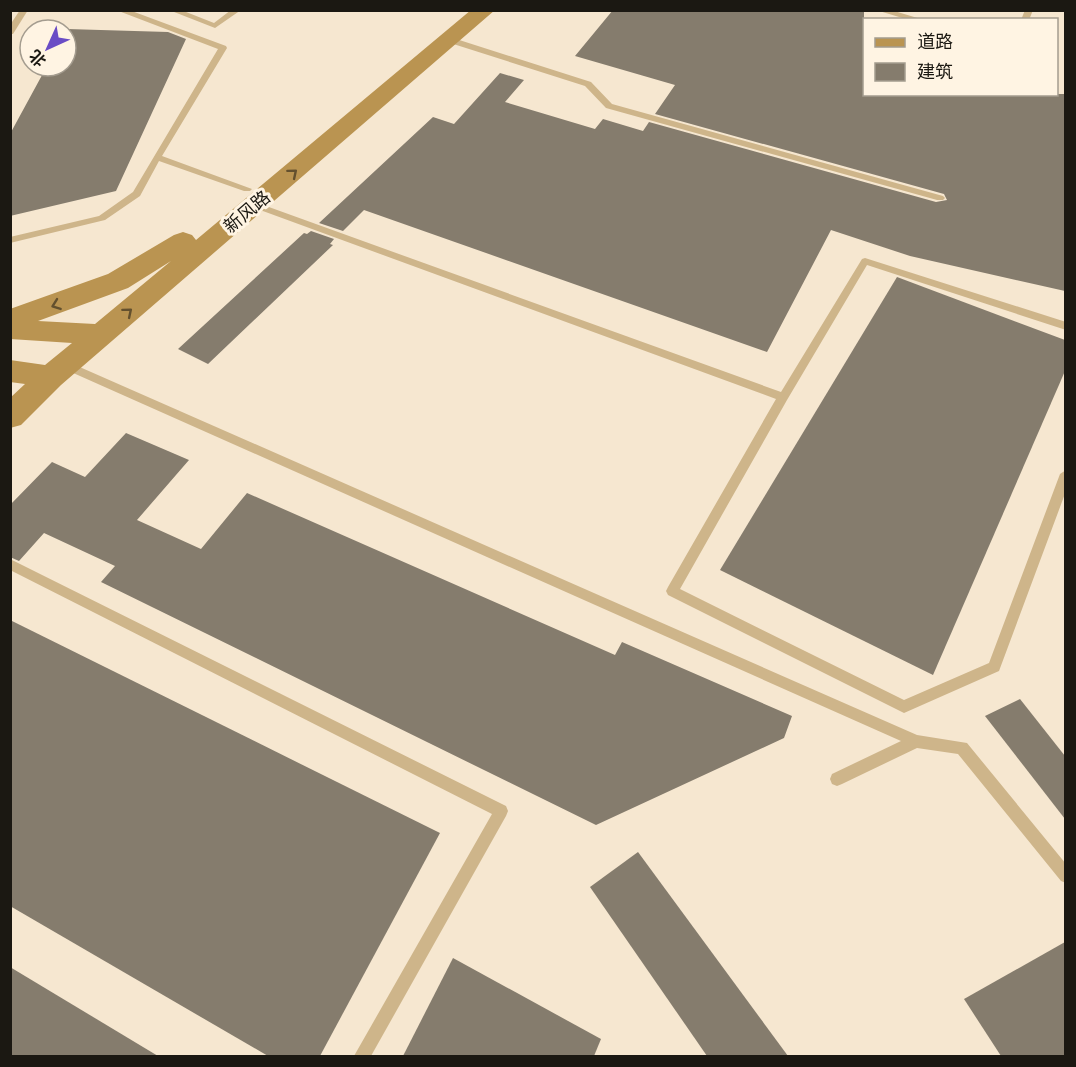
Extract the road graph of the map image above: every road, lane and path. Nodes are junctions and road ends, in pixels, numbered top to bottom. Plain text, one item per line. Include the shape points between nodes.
1 (24, 10) edge
2 (120, 10) edge
3 (173, 10) edge
4 (237, 10) edge
5 (461, 10) edge
6 (485, 10) edge
7 (879, 10) edge
8 (912, 18) edge
9 (10, 32) edge
10 (450, 40) junction
11 (157, 157) junction
12 (251, 197) junction
13 (940, 198) dead end
14 (10, 240) edge
15 (183, 241) junction
16 (10, 320) edge
17 (1065, 326) edge
18 (10, 329) edge
19 (73, 333) junction
20 (101, 335) junction
21 (32, 374) edge
22 (783, 397) junction
23 (10, 417) edge
24 (1065, 474) edge
25 (10, 564) edge
26 (916, 741) junction
27 (837, 779) dead end
28 (1065, 876) edge
29 (362, 1056) edge

1 - 9 lane
2 - 11 lane via 224,48
3 - 4 lane via 215,26
5 - 12 main road, 新风路
6 - 10 main road, 新风路
7 - 8 lane
12 -> 10 main road, 新风路
10 - 13 lane via 588,84 609,106
11 - 12 lane
11 - 14 lane via 138,194 102,218
12 - 15 main road, 新风路
20 -> 12 main road, 新风路
12 - 22 lane
15 -> 16 main road via 118,281
15 - 19 main road, 新风路
17 - 22 lane via 865,261
18 - 19 main road
19 - 20 main road
19 - 21 main road, 新风路
20 - 21 main road, 新风路
21 - 23 main road, 新风路
21 - 26 lane
22 - 24 lane via 672,591 904,707 994,667
25 - 29 lane via 501,811
26 - 27 lane
26 - 28 lane via 962,748

